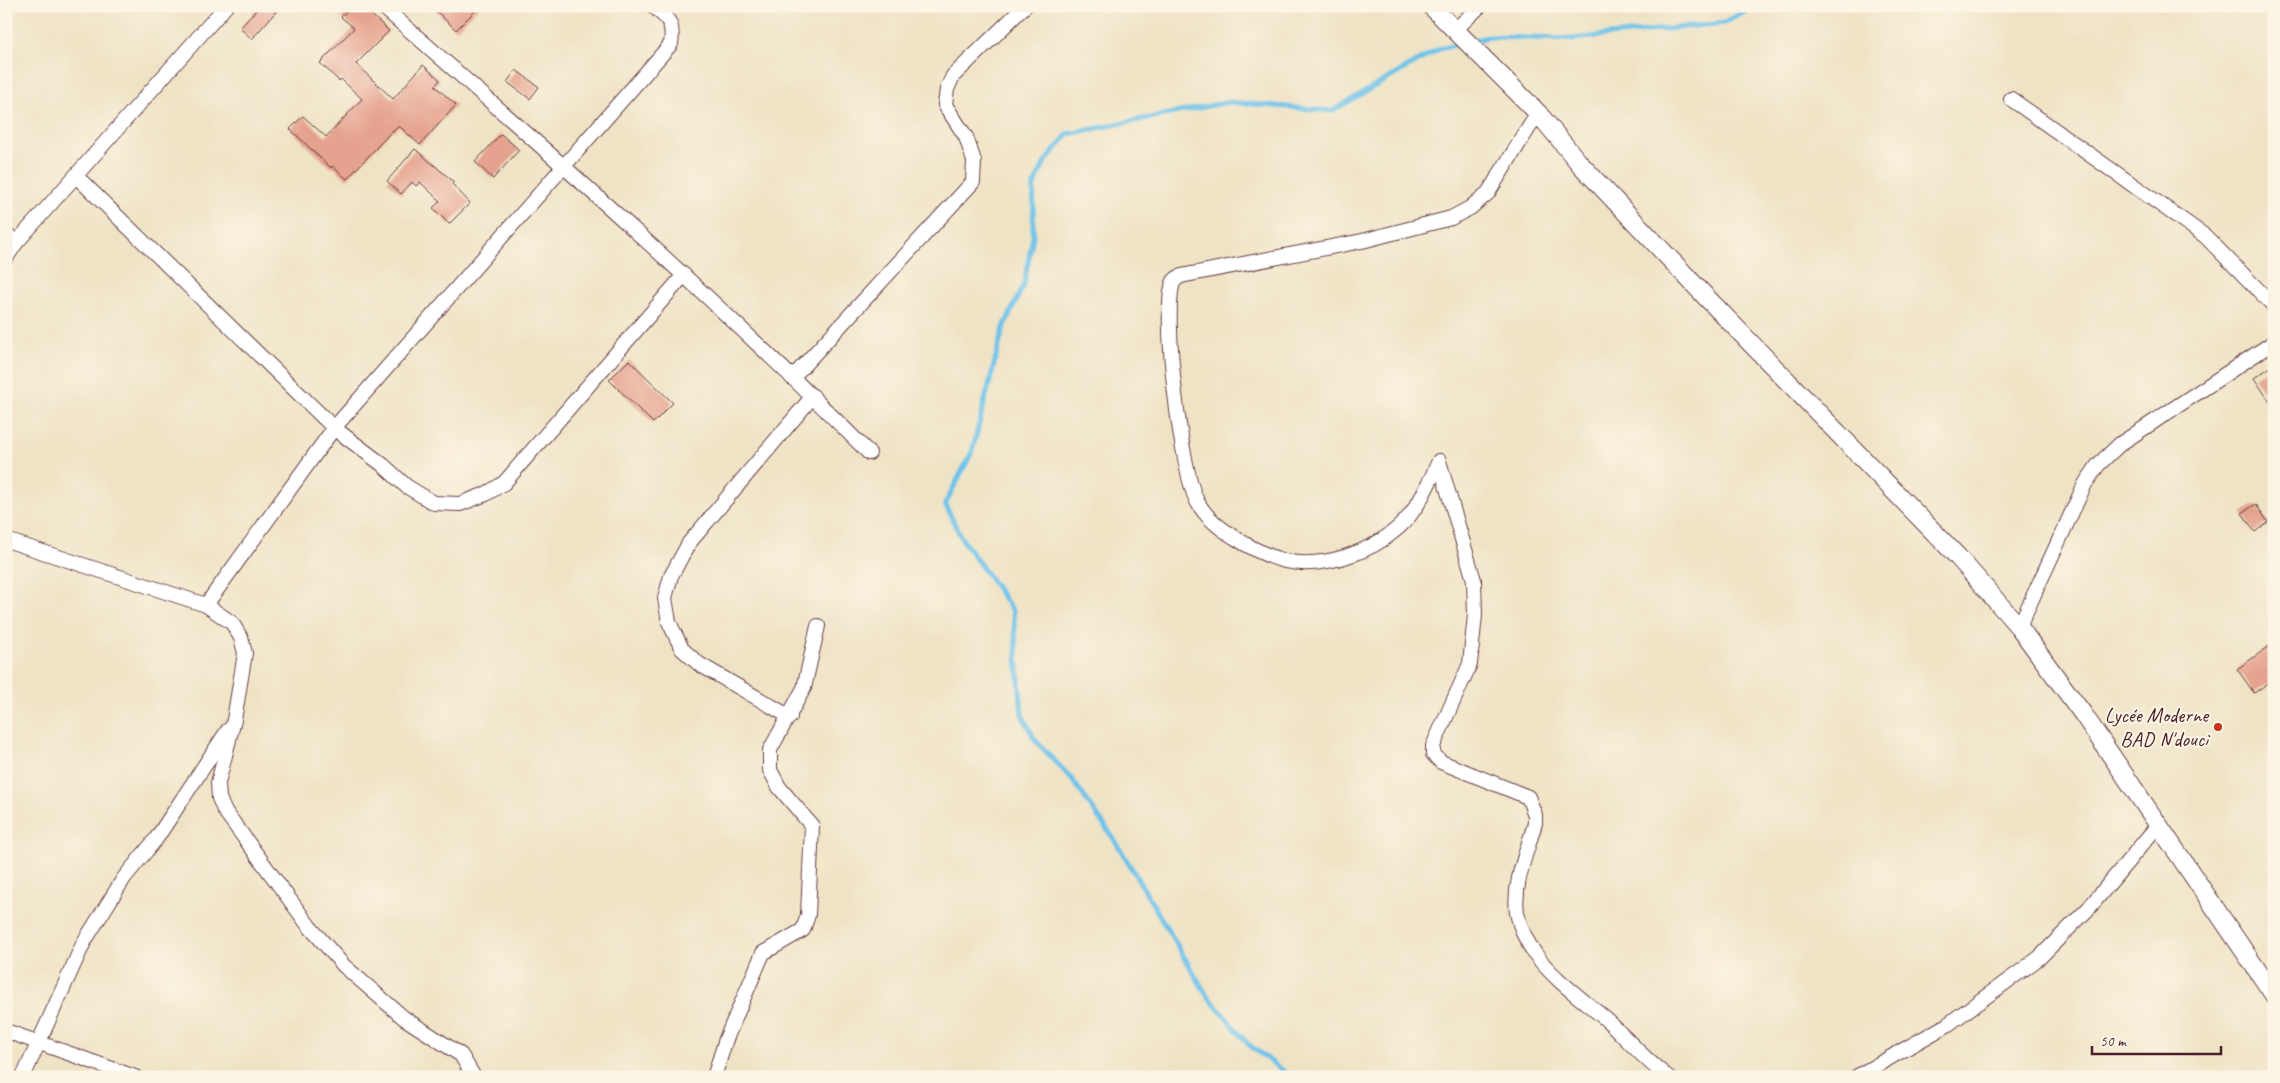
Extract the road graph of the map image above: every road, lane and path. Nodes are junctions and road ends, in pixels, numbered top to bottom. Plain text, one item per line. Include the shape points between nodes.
1 (226, 6) edge
2 (382, 6) edge
3 (653, 6) edge
4 (1025, 6) edge
5 (1431, 6) edge
6 (1480, 6) edge
7 (1454, 30) junction
8 (2011, 99) dead end
9 (1538, 114) junction
10 (563, 165) junction
11 (77, 177) junction
12 (11, 238) edge
13 (6, 258) edge
14 (684, 275) junction
15 (2274, 306) edge
16 (2274, 342) edge
17 (792, 378) junction
18 (812, 396) junction
19 (334, 428) junction
20 (869, 453) dead end
21 (6, 540) edge
22 (206, 605) junction
23 (818, 626) dead end
24 (2019, 627) junction
25 (790, 717) junction
26 (234, 720) junction
27 (2159, 824) junction
28 (2274, 995) edge
29 (6, 1031) edge
30 (37, 1042) junction
31 (470, 1074) edge
32 (23, 1077) edge
33 (134, 1077) edge
34 (714, 1077) edge
35 (1668, 1077) edge
36 (1856, 1077) edge

1 - 11 street
2 - 10 street
3 - 10 street via 669,21 673,32 670,44
4 - 17 street via 953,76 947,89 945,105 966,137 974,161 973,182
5 - 7 street
6 - 7 street
7 - 9 street
8 - 15 street via 2204,236
9 - 24 street via 1598,184 1958,557
9 - 35 street via 1488,193 1451,218 1362,241 1176,278 1171,292 1170,320 1178,420 1187,474 1198,503 1228,533 1252,548 1285,560 1307,563 1334,559 1365,550 1398,529 1417,507 1439,461 1474,580 1476,615 1470,664 1433,746 1433,754 1442,762 1528,796 1535,815 1516,898 1525,936 1550,970
10 - 14 street
10 - 19 street
11 - 12 street
11 - 19 street
12 - 13 street
14 - 17 street
14 - 19 street via 504,483 486,494 460,504 434,503 406,486
16 - 24 street via 2120,444 2098,465 2085,484
17 - 18 street
18 - 20 street
18 - 25 street via 689,543 665,598 669,622 682,649 699,664
19 - 22 street
21 - 22 street
22 - 26 street via 232,623 241,638 244,653
23 - 25 street via 804,688
24 - 27 street via 2040,652
25 - 34 street via 770,750 770,770 779,787 812,826 808,915 803,930 763,953 726,1039
26 - 30 street via 156,839 124,878 84,942
26 - 31 street via 218,782 219,798 233,824 309,926 344,966 404,1018 461,1055
27 - 28 street
27 - 36 street via 2088,909 2039,958 1947,1025
29 - 30 street
30 - 32 street
30 - 33 street

